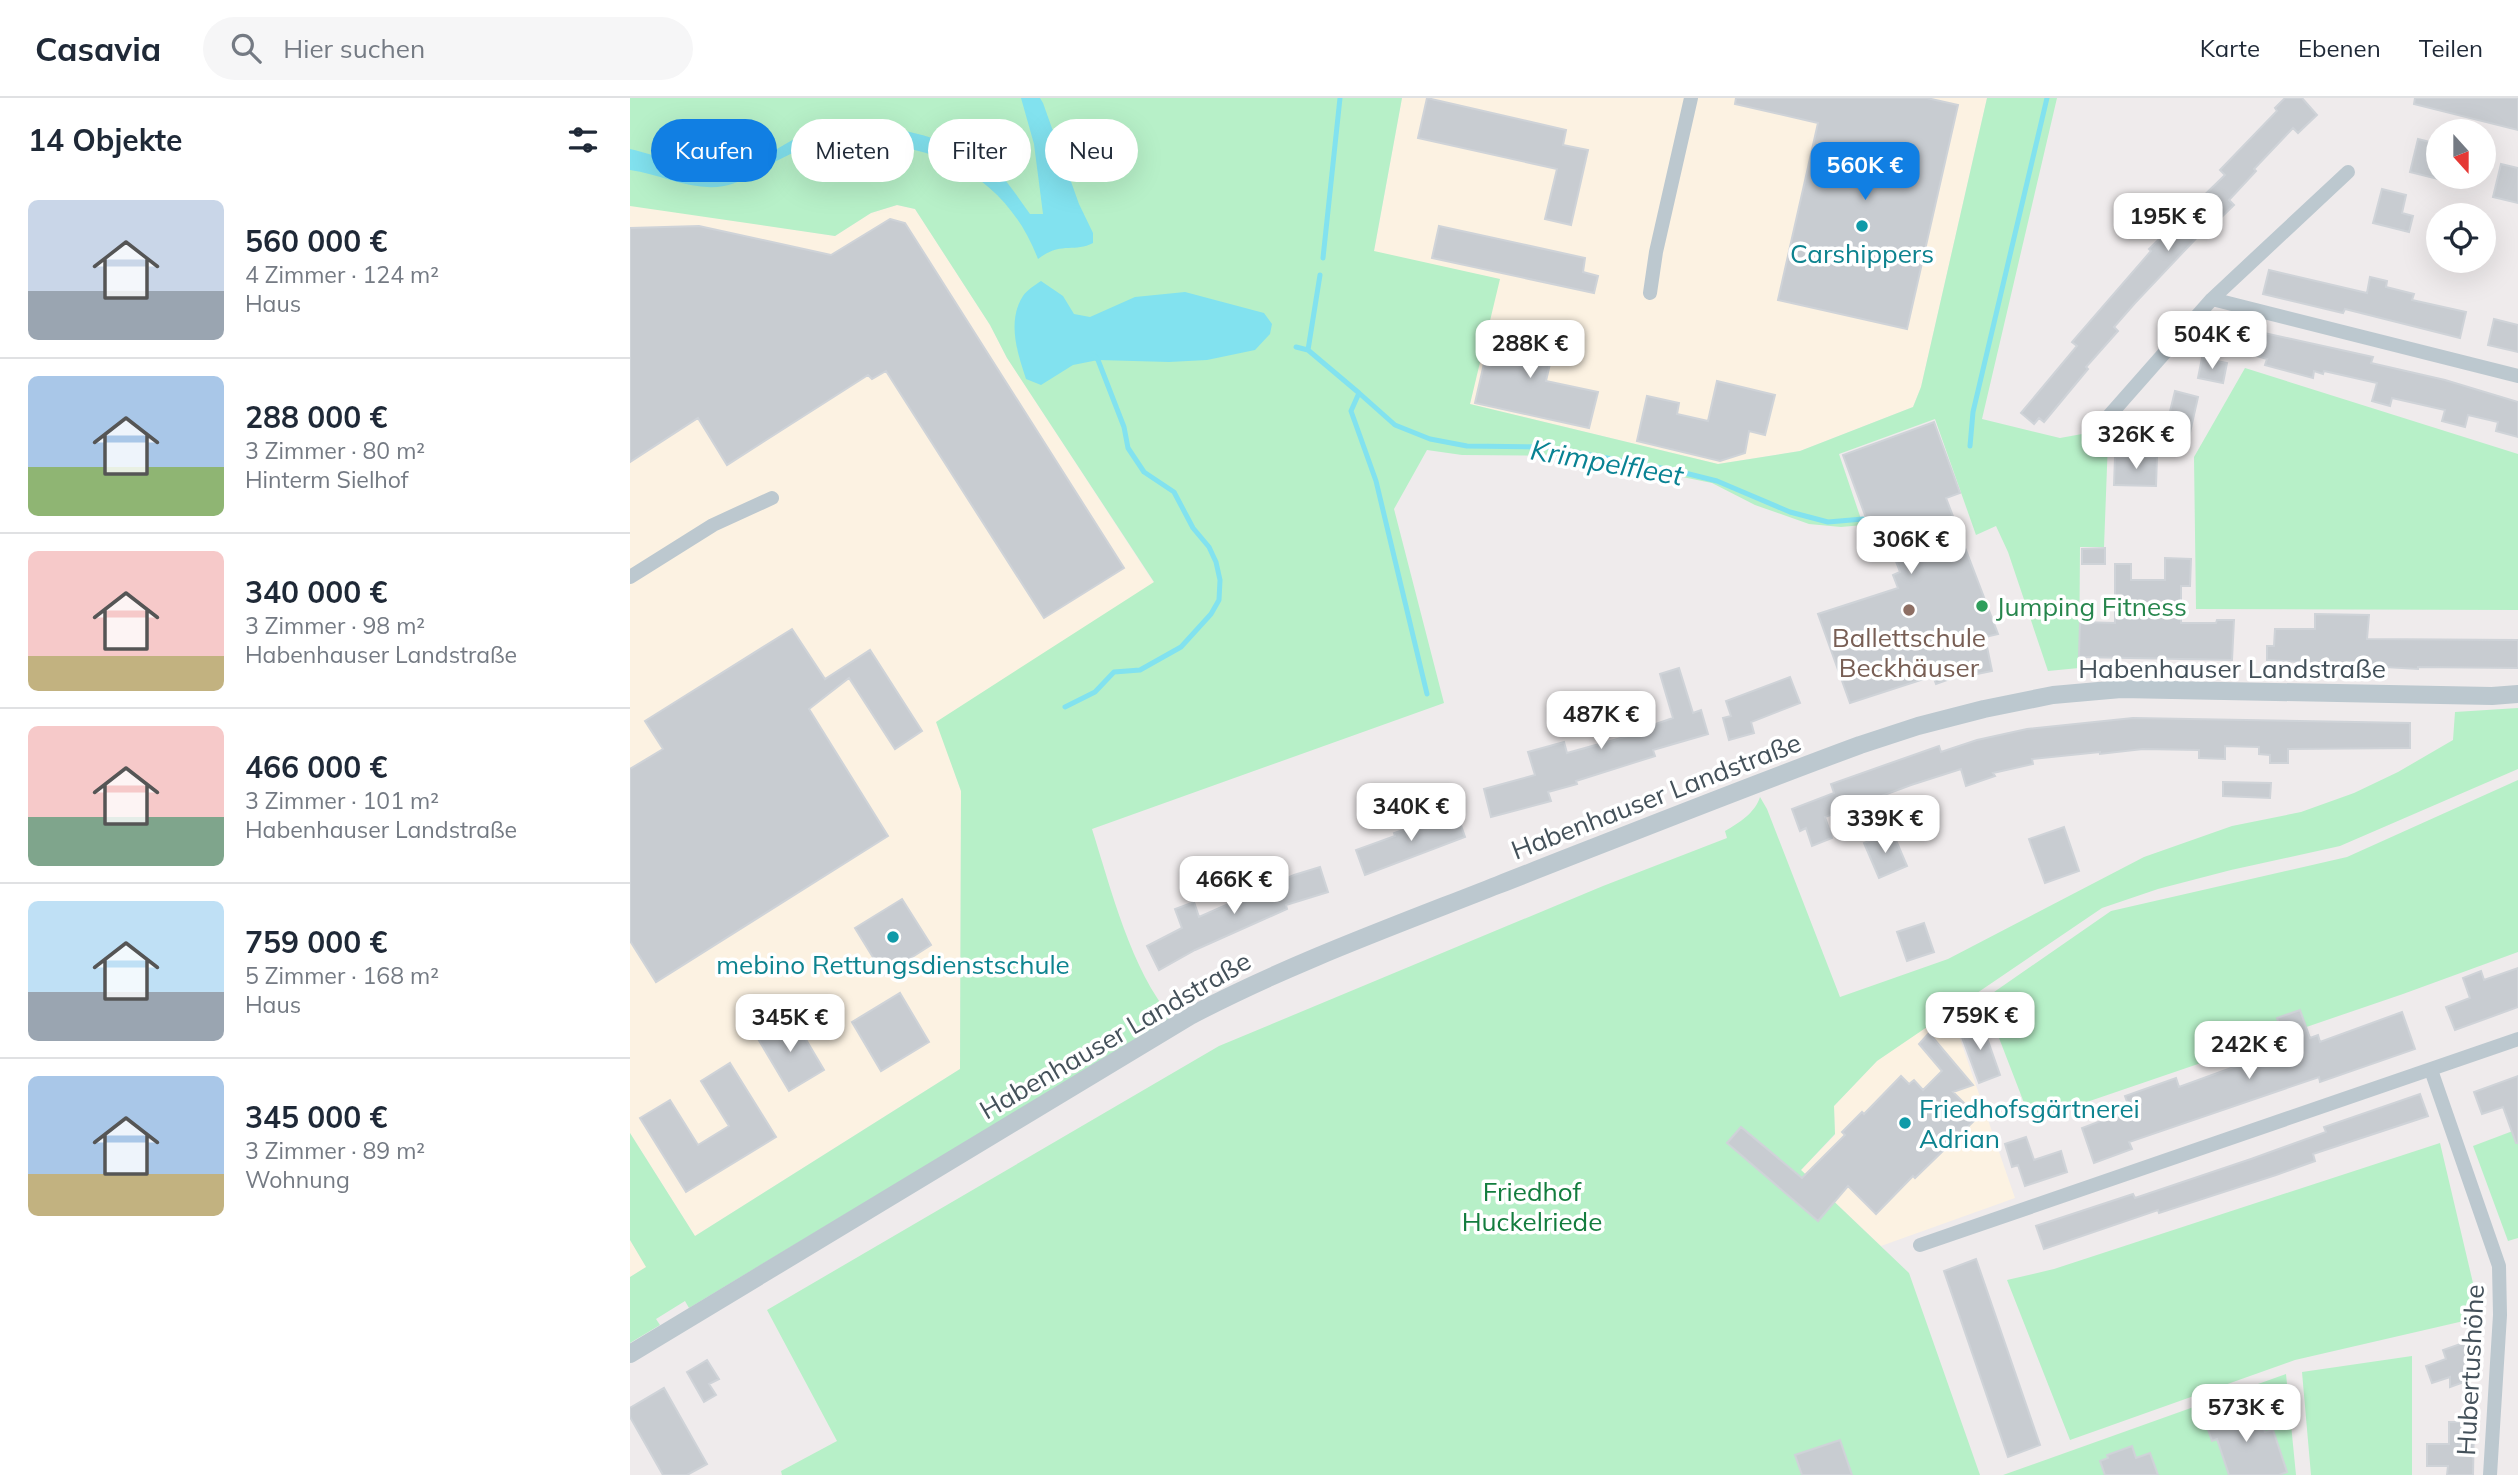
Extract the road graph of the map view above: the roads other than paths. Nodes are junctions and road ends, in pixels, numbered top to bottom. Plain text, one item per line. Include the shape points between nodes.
1 (1691, 98) edge
2 (2348, 172) dead end
3 (1650, 293) dead end
4 (2212, 299) junction
5 (2518, 376) edge
6 (2108, 417) dead end
7 (772, 498) dead end
8 (630, 577) edge
9 (2518, 694) edge
10 (2518, 1039) edge
11 (2431, 1070) junction
12 (1920, 1245) dead end
13 (630, 1354) edge
14 (2490, 1475) edge

1 - 3 street
2 - 4 street
4 - 5 street
4 - 6 street
7 - 8 street via 713,525
9 - 13 street, Habenhauser Landstraße via 2121,689 2053,695 1984,709 1860,746 1276,972 1231,994
10 - 11 street
11 - 12 street
11 - 14 street, Hubertushöhe via 2499,1266

